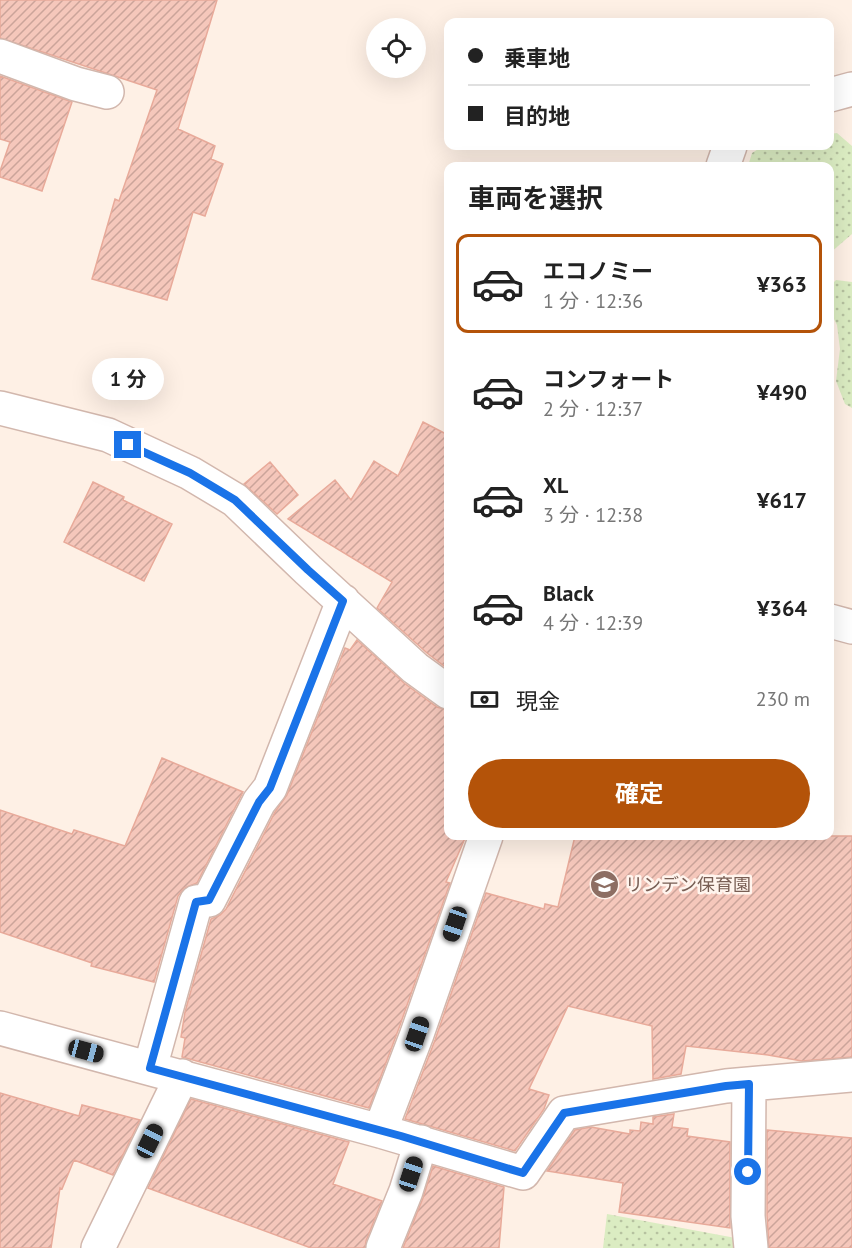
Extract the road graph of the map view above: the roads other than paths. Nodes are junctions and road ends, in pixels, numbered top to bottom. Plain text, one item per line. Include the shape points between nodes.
1 (0, 56) edge
2 (852, 89) edge
3 (107, 92) dead end
4 (834, 93) edge
5 (0, 408) edge
6 (343, 601) junction
7 (834, 622) edge
8 (852, 627) edge
9 (444, 689) edge
10 (485, 840) edge
11 (0, 1028) edge
12 (150, 1068) junction
13 (852, 1075) edge
14 (182, 1076) junction
15 (749, 1084) junction
16 (380, 1131) junction
17 (421, 1142) junction
18 (98, 1248) edge
19 (383, 1248) edge
20 (751, 1248) edge

1 - 3 street
2 - 4 street
5 - 6 street via 108,435 190,473 235,500
6 - 9 street
6 - 12 street via 270,788 209,900 196,902
7 - 8 street
10 - 16 street
11 - 12 street
12 - 14 street
13 - 15 street
14 - 16 street
14 - 18 street
15 - 17 street via 564,1113 523,1173
15 - 20 street
16 - 17 street
17 - 19 street

